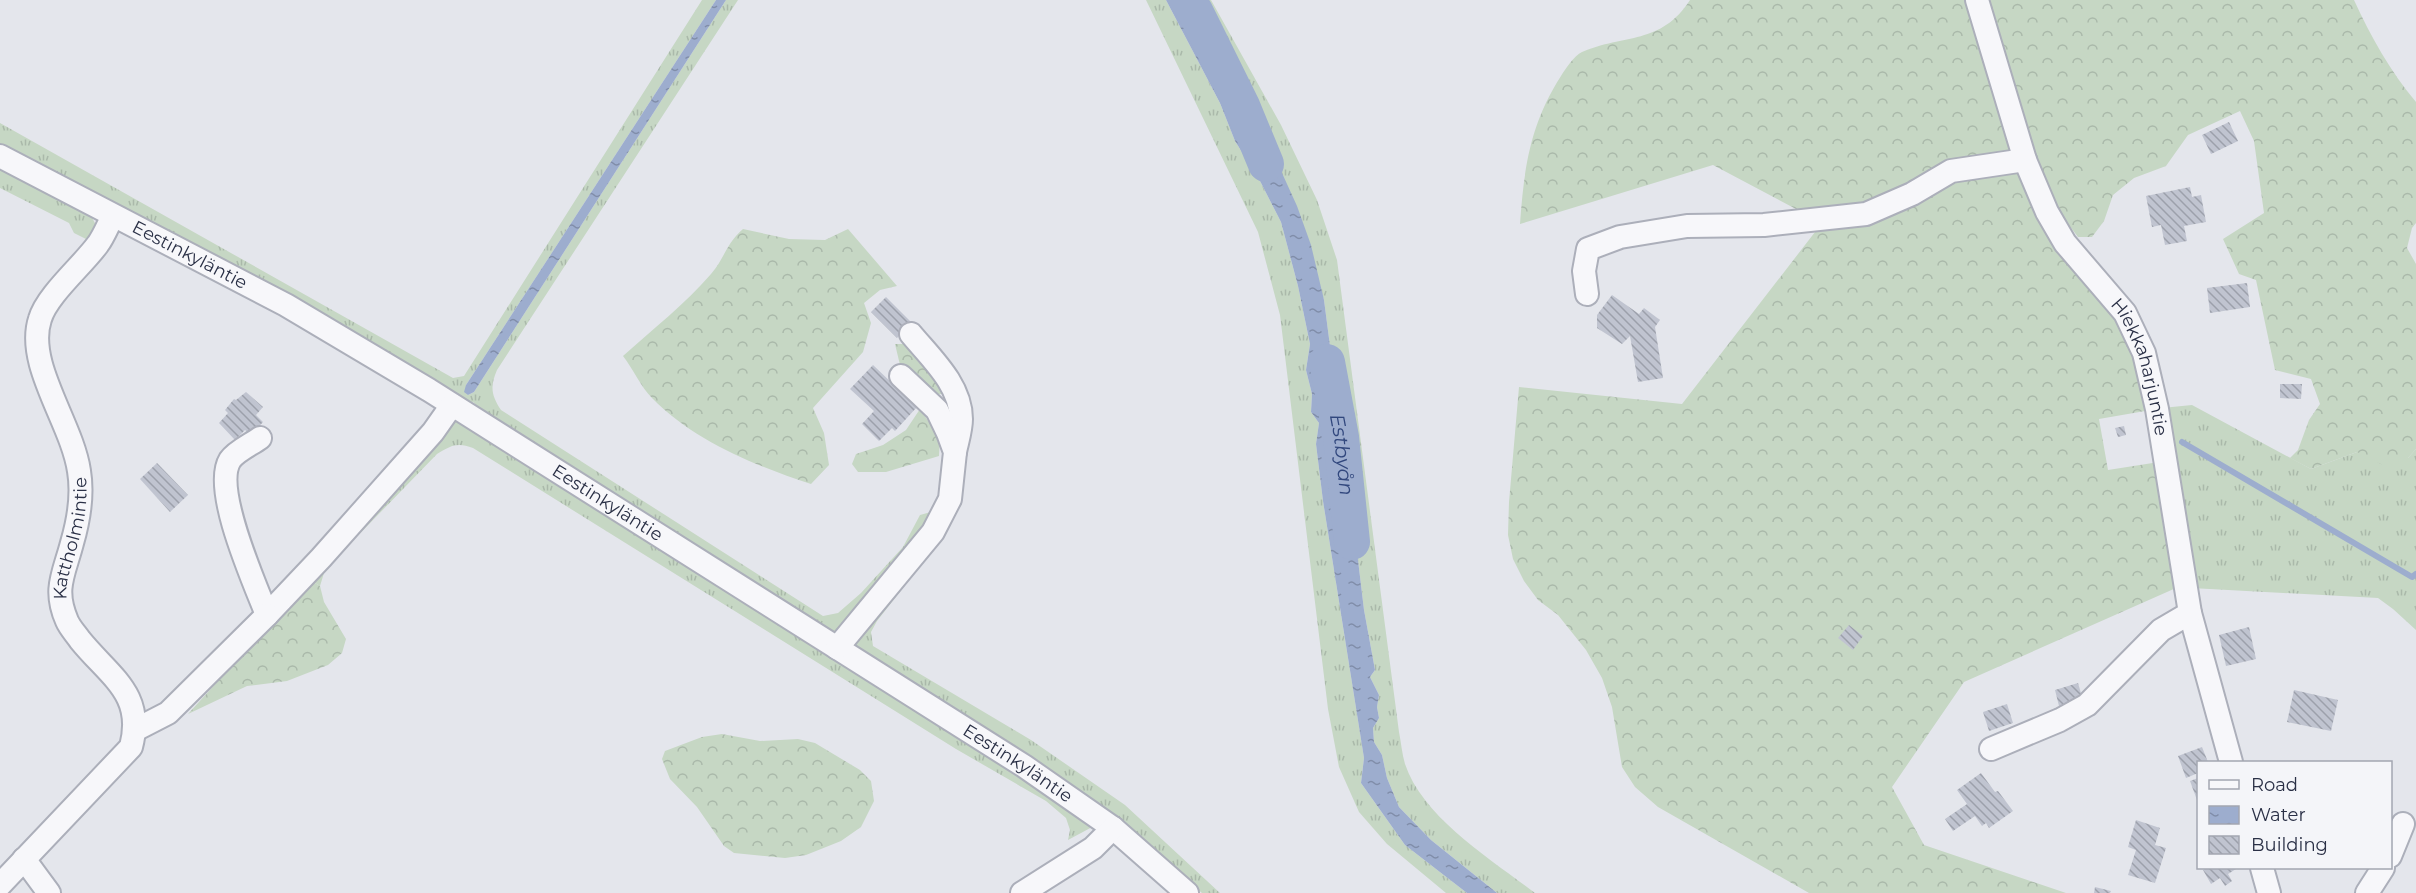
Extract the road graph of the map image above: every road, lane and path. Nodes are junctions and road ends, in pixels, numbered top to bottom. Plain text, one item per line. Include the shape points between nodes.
1 (1977, 0) edge
2 (0, 156) edge
3 (2025, 160) junction
4 (113, 216) junction
5 (1587, 294) dead end
6 (911, 334) dead end
7 (901, 376) dead end
8 (452, 405) junction
9 (260, 438) dead end
10 (955, 452) junction
11 (2190, 613) junction
12 (267, 615) junction
13 (837, 648) junction
14 (135, 730) junction
15 (1991, 749) dead end
16 (2231, 761) edge
17 (2403, 824) dead end
18 (1113, 828) junction
19 (2392, 853) edge
20 (24, 859) junction
21 (2263, 869) edge
22 (2382, 869) edge
23 (0, 885) edge
24 (49, 893) edge
25 (1022, 893) edge
26 (1187, 893) edge
27 (2269, 893) edge
28 (2367, 893) edge

1 - 3 street, Hiekkaharjuntie
2 - 4 street, Eestinkyläntie
3 - 5 street via 1951,171 1866,214 1764,225 1687,226 1620,237 1588,249 1584,271
3 - 11 street, Hiekkaharjuntie via 2065,243 2125,313 2144,353 2157,409
4 - 8 street, Eestinkyläntie via 286,305
4 - 14 street, Kattholmintie via 99,244 65,281 40,317 36,339 39,361 70,435 79,470 81,501 60,579 60,602 68,624 119,682 134,710
6 - 10 street via 957,395 961,419
7 - 10 street via 936,410
8 - 12 street via 418,449
8 - 13 street, Eestinkyläntie
9 - 12 street via 231,459 225,475 233,525
10 - 13 street via 950,499 933,532
11 - 15 street via 2161,630 2086,705
11 - 16 street, Hiekkaharjuntie
12 - 14 street via 168,713
13 - 18 street, Eestinkyläntie via 1024,766
14 - 20 street via 130,747
17 - 19 street
18 - 25 street via 1093,848
18 - 26 street, Eestinkyläntie
20 - 23 street
20 - 24 street
21 - 27 street
22 - 28 street

